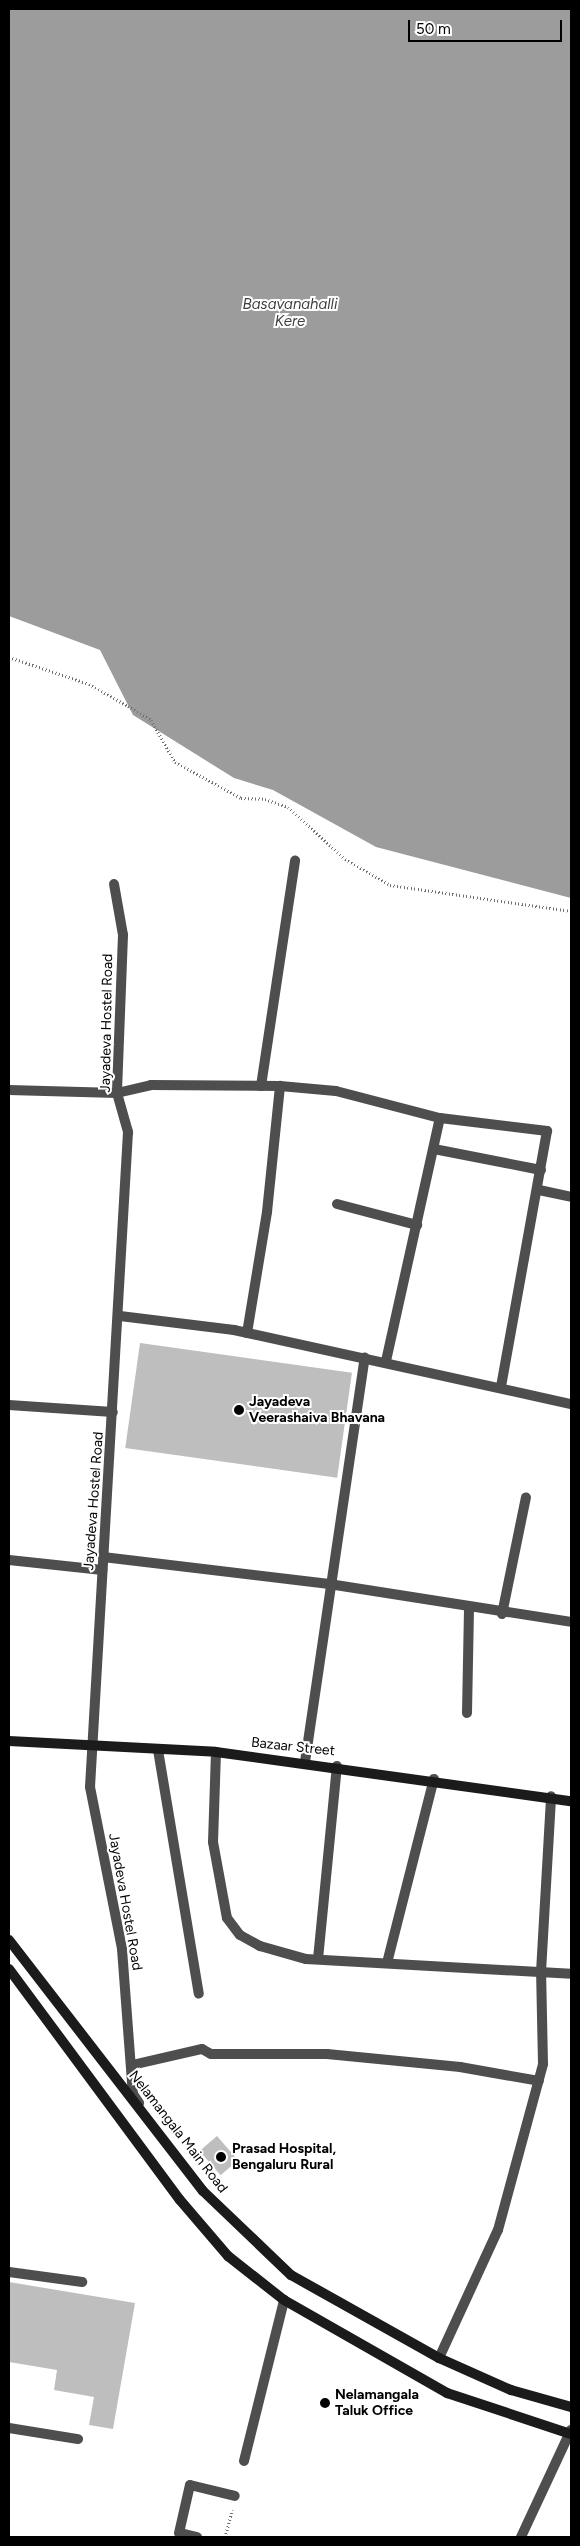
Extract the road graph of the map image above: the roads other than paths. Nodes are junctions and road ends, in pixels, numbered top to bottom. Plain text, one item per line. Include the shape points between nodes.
1 (295, 861) dead end
2 (114, 884) dead end
3 (261, 1086) junction
4 (280, 1086) junction
5 (9, 1090) edge
6 (117, 1093) junction
7 (440, 1118) junction
8 (434, 1149) junction
9 (541, 1170) junction
10 (539, 1190) junction
11 (571, 1197) edge
12 (337, 1204) dead end
13 (417, 1226) junction
14 (120, 1316) junction
15 (247, 1333) junction
16 (365, 1357) junction
17 (386, 1361) junction
18 (501, 1386) junction
19 (571, 1404) edge
20 (9, 1405) edge
21 (114, 1412) junction
22 (526, 1497) dead end
23 (103, 1558) junction
24 (9, 1560) edge
25 (102, 1570) junction
26 (329, 1584) junction
27 (469, 1609) junction
28 (502, 1614) junction
29 (571, 1622) edge
30 (467, 1713) dead end
31 (9, 1741) edge
32 (91, 1748) junction
33 (158, 1750) junction
34 (216, 1752) junction
35 (305, 1762) junction
36 (337, 1766) junction
37 (434, 1779) junction
38 (551, 1796) junction
39 (571, 1800) edge
40 (9, 1940) edge
41 (318, 1960) junction
42 (387, 1963) junction
43 (9, 1969) edge
44 (541, 1972) junction
45 (571, 1974) edge
46 (199, 1994) dead end
47 (132, 2065) junction
48 (539, 2081) junction
49 (147, 2114) junction
50 (9, 2272) edge
51 (82, 2282) dead end
52 (284, 2300) junction
53 (439, 2358) junction
54 (571, 2407) edge
55 (9, 2428) edge
56 (571, 2433) edge
57 (78, 2439) dead end
58 (244, 2462) dead end
59 (235, 2496) dead end
60 (197, 2537) edge
61 (521, 2537) edge

1 - 3 street
2 - 6 street, Jayadeva Hostel Road via 123,935
3 - 4 street
3 - 6 street via 151,1085
4 - 7 street via 336,1091
4 - 15 street via 267,1212
5 - 6 street
6 - 14 street, Jayadeva Hostel Road via 128,1132
7 - 8 street
7 - 9 street via 547,1131
8 - 9 street
8 - 13 street
9 - 10 street
10 - 11 street
10 - 18 street
12 - 13 street
13 - 17 street
14 - 15 street
14 - 21 street, Jayadeva Hostel Road
15 - 16 street
16 - 17 street
16 - 26 street
17 - 18 street
18 - 19 street
20 - 21 street
21 - 23 street, Jayadeva Hostel Road
22 - 28 street
23 - 25 street, Jayadeva Hostel Road
23 - 26 street
24 - 25 street
25 - 32 street, Jayadeva Hostel Road
26 - 27 street
26 - 35 street
27 - 28 street
27 - 30 street
28 - 29 street
31 - 32 main road, Bazaar Street
32 - 33 main road, Bazaar Street
32 - 47 street, Jayadeva Hostel Road via 90,1788 122,1949
33 - 34 main road, Bazaar Street
33 - 46 street
34 - 35 main road, Bazaar Street
34 - 41 street via 213,1842 227,1918 240,1935 260,1946
35 - 36 main road, Bazaar Street
36 - 37 main road, Bazaar Street
36 - 41 street
37 - 38 main road, Bazaar Street
37 - 42 street
38 - 39 main road, Bazaar Street
38 - 44 street
40 - 49 main road, Nelamangala Main Road
41 - 42 street
42 - 44 street
43 - 52 main road via 180,2200 228,2256
44 - 45 street
44 - 48 street
47 - 48 street via 202,2048 211,2054 327,2054 432,2064
47 - 49 street, Jayadeva Hostel Road via 132,2094
48 - 53 street via 498,2230
49 - 53 main road, Nelamangala Main Road via 203,2191 291,2275
50 - 51 street
52 - 56 main road via 447,2392
52 - 58 street
53 - 54 main road, Nelamangala Main Road via 511,2390
55 - 57 street
56 - 61 street
59 - 60 street via 190,2485 179,2533

